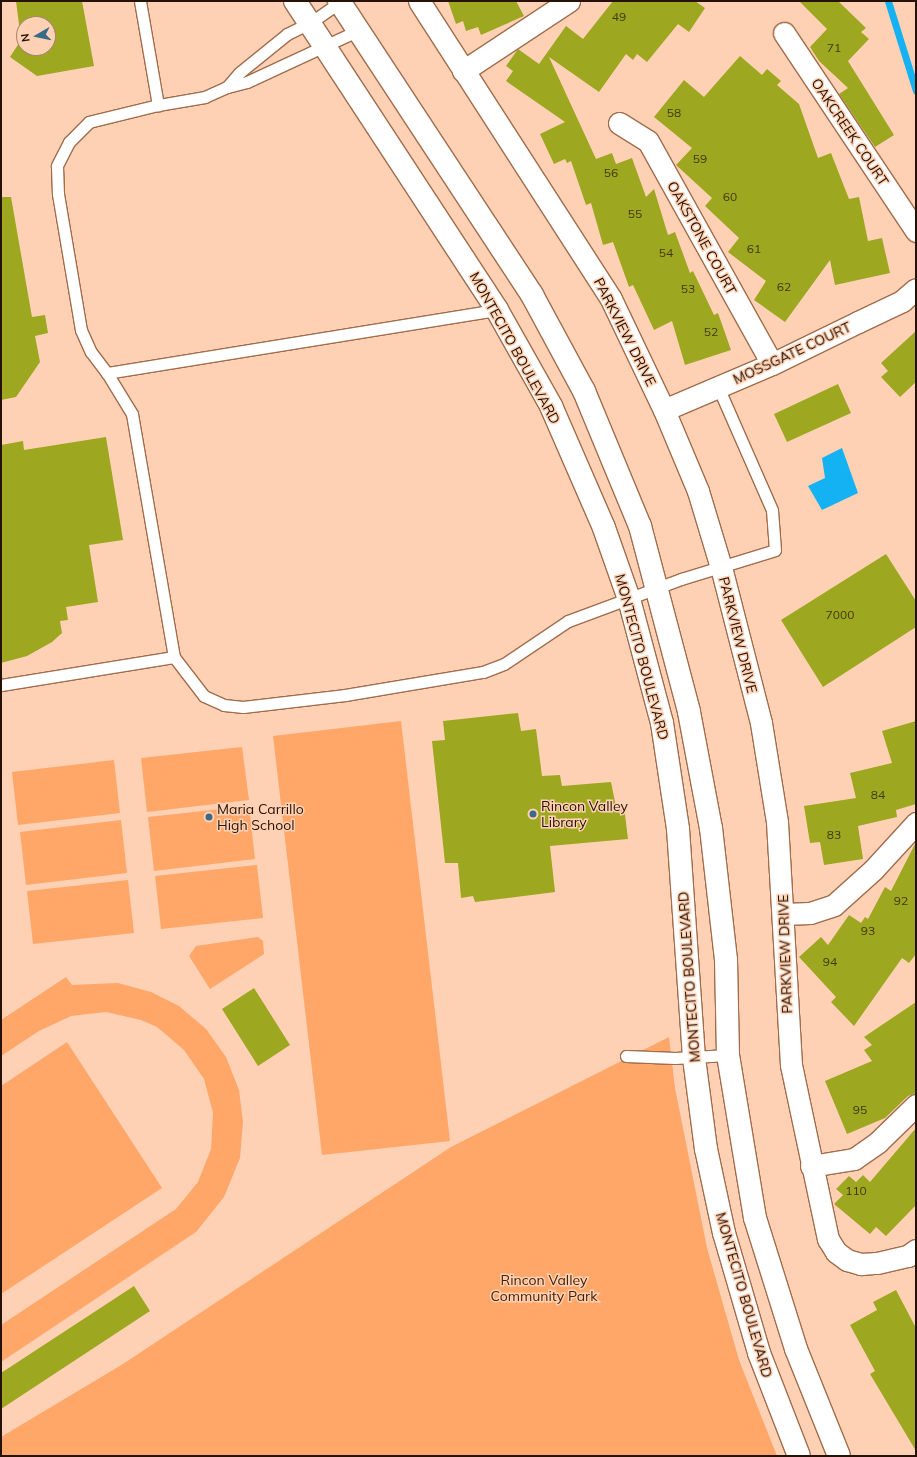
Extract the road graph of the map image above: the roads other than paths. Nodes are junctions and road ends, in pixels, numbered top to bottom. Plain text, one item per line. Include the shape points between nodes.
1 (140, 1) edge
2 (295, 1) edge
3 (419, 1) edge
4 (569, 1) edge
5 (339, 2) edge
6 (310, 23) junction
7 (359, 30) junction
8 (784, 33) dead end
9 (326, 47) junction
10 (463, 71) junction
11 (227, 87) junction
12 (158, 105) junction
13 (620, 123) dead end
14 (916, 232) edge
15 (916, 289) edge
16 (497, 310) junction
17 (772, 364) junction
18 (107, 373) junction
19 (718, 387) junction
20 (664, 410) junction
21 (721, 567) junction
22 (656, 589) junction
23 (629, 599) junction
24 (174, 657) junction
25 (1, 685) edge
26 (916, 823) edge
27 (784, 914) junction
28 (728, 1055) junction
29 (626, 1056) dead end
30 (694, 1058) junction
31 (916, 1104) edge
32 (811, 1166) junction
33 (913, 1258) edge
34 (799, 1456) edge
35 (839, 1456) edge

1 - 12 lane
2 - 6 main road, MONTECITO BOULEVARD
3 - 10 street, PARKVIEW DRIVE
4 - 10 street
5 - 6 lane
5 - 7 main road
6 - 9 main road, MONTECITO BOULEVARD
6 - 11 lane via 287,34 239,72
7 - 9 lane
7 - 22 main road via 528,288 584,391 640,526
8 - 14 street, OAKCREEK COURT
9 - 11 lane via 247,82
9 - 16 main road, MONTECITO BOULEVARD
10 - 20 street, PARKVIEW DRIVE via 611,299
11 - 12 lane via 206,97
12 - 18 lane via 89,122 69,142 58,166 58,194 79,323 90,352
13 - 17 street, OAKSTONE COURT via 648,141
15 - 17 street, MOSSGATE COURT via 902,301
16 - 18 lane
16 - 23 main road, MONTECITO BOULEVARD via 551,406 604,528
17 - 19 street, MOSSGATE COURT
18 - 24 lane via 132,414
19 - 20 street, MOSSGATE COURT
19 - 21 lane via 772,510 775,550
20 - 21 street, PARKVIEW DRIVE via 698,491
21 - 22 lane
21 - 27 street, PARKVIEW DRIVE via 761,723 778,822
22 - 23 lane
22 - 28 main road via 689,712 712,828 726,960
23 - 24 lane via 568,621 491,670 310,700 243,707 224,705 204,696
23 - 30 main road, MONTECITO BOULEVARD via 662,723 678,830
24 - 25 lane
26 - 27 street via 873,870 834,905 810,913
27 - 32 street, PARKVIEW DRIVE via 784,969 791,1065
28 - 30 lane
28 - 35 main road via 755,1218 796,1348
29 - 30 lane
30 - 34 main road, MONTECITO BOULEVARD via 706,1148 724,1233 759,1353
31 - 32 street via 878,1142 854,1159
32 - 33 street, PARKVIEW DRIVE via 828,1239 836,1252 847,1260 861,1264

